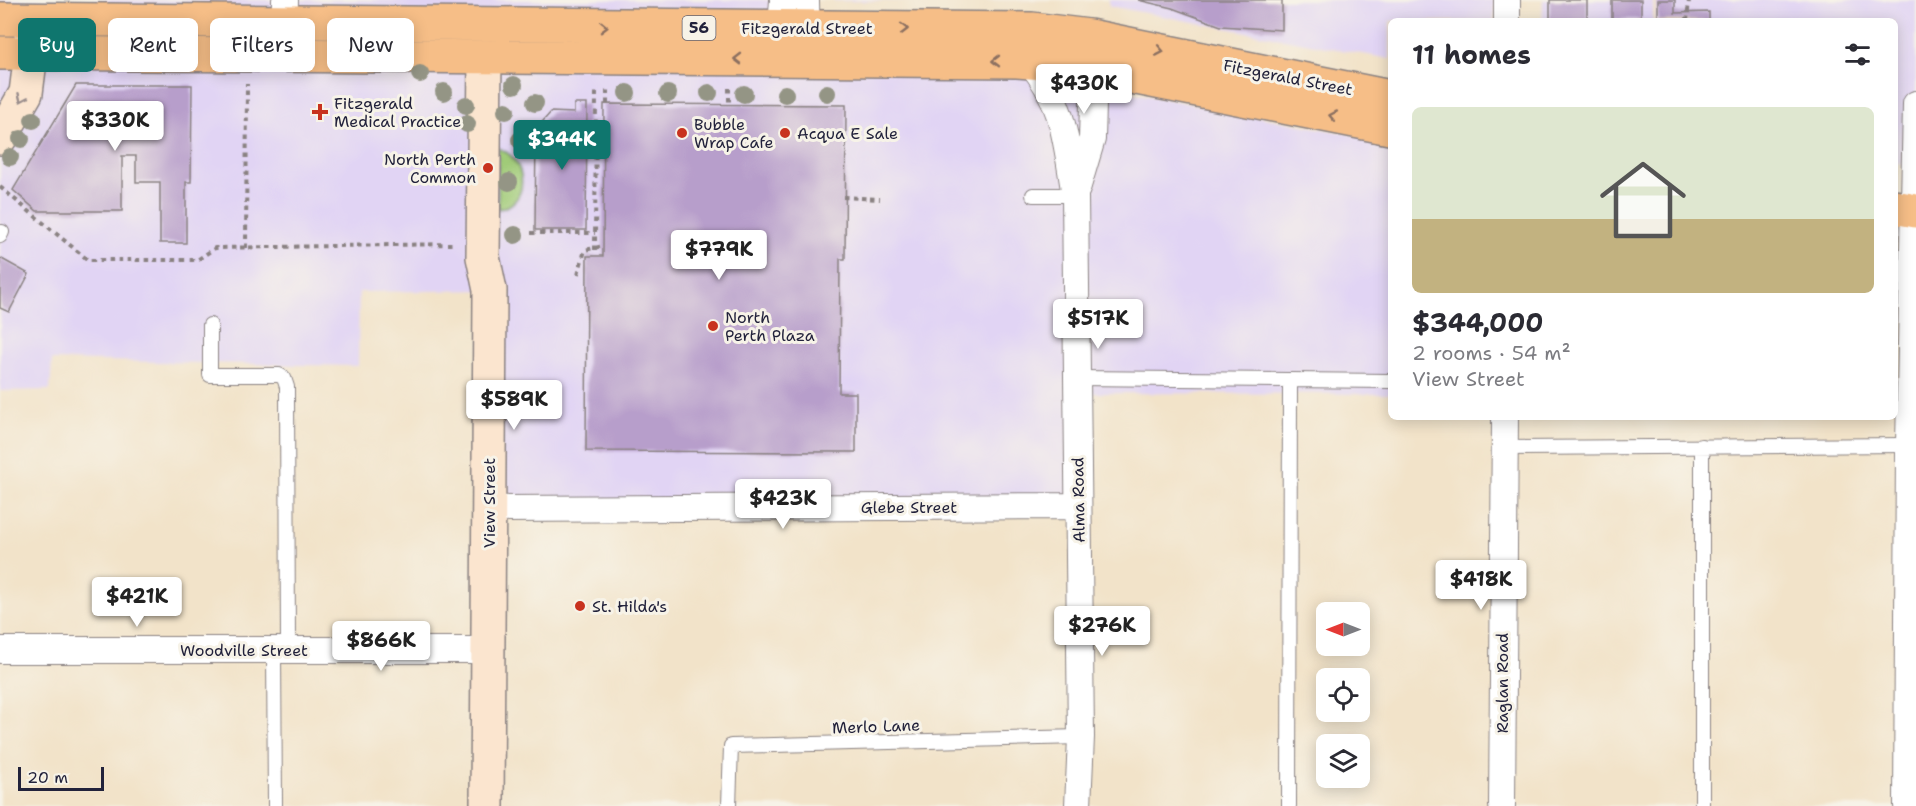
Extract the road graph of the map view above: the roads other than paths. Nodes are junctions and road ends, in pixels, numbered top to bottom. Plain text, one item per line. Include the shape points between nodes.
1 (1507, 0) edge
2 (285, 11) edge
3 (1507, 18) edge
4 (16, 19) edge
5 (794, 29) edge
6 (1089, 36) junction
7 (16, 53) edge
8 (210, 54) edge
9 (315, 55) edge
10 (485, 57) junction
11 (1030, 62) junction
12 (1094, 69) junction
13 (1388, 97) edge
14 (1916, 104) edge
15 (1388, 128) edge
16 (0, 138) edge
17 (1033, 195) dead end
18 (1075, 195) junction
19 (1908, 209) edge
20 (210, 325) dead end
21 (1076, 378) junction
22 (1290, 381) junction
23 (1388, 381) edge
24 (1505, 420) edge
25 (1912, 431) edge
26 (1702, 446) junction
27 (1504, 447) junction
28 (1078, 507) junction
29 (488, 509) junction
30 (0, 650) edge
31 (281, 650) junction
32 (488, 650) junction
33 (1082, 737) junction
34 (275, 806) edge
35 (487, 806) edge
36 (729, 806) edge
37 (1078, 806) edge
38 (1289, 806) edge
39 (1502, 806) edge
40 (1702, 806) edge
41 (1908, 806) edge

1 - 3 street
2 - 4 main road, Fitzgerald Street / 56
2 -> 5 main road, Fitzgerald Street / 56
4 - 7 street
5 -> 6 main road, Fitzgerald Street / 56 via 1032,29
5 -> 10 main road, Fitzgerald Street / 56
11 -> 5 main road, Fitzgerald Street / 56
6 - 12 street, Alma Road
6 -> 13 main road, Fitzgerald Street / 56
7 - 8 main road, Fitzgerald Street / 56
7 -> 16 street via 26,93
9 - 10 main road, Fitzgerald Street / 56
10 - 29 street, View Street via 483,257 490,290
11 - 12 main road, Fitzgerald Street / 56
11 - 18 street, Alma Road via 1046,81 1062,115
15 -> 12 main road, Fitzgerald Street / 56
12 - 18 street, Alma Road via 1092,139
14 - 19 street
17 - 18 lane
18 - 21 street, Alma Road
19 - 25 street
20 - 31 lane via 210,375 279,375 287,387
21 - 22 lane
21 - 28 street, Alma Road
22 - 23 lane
22 - 38 lane
24 - 27 street, Raglan Road
25 - 26 lane
25 - 41 street
26 - 27 lane
26 - 40 lane
27 - 39 street, Raglan Road
28 - 29 street, Glebe Street
28 - 33 street, Alma Road
29 - 32 street, View Street
30 - 31 street, Woodville Street
31 - 32 street, Woodville Street
31 - 34 lane
32 - 35 street, View Street
33 - 36 lane, Merlo Lane via 730,746
33 - 37 street, Alma Road

